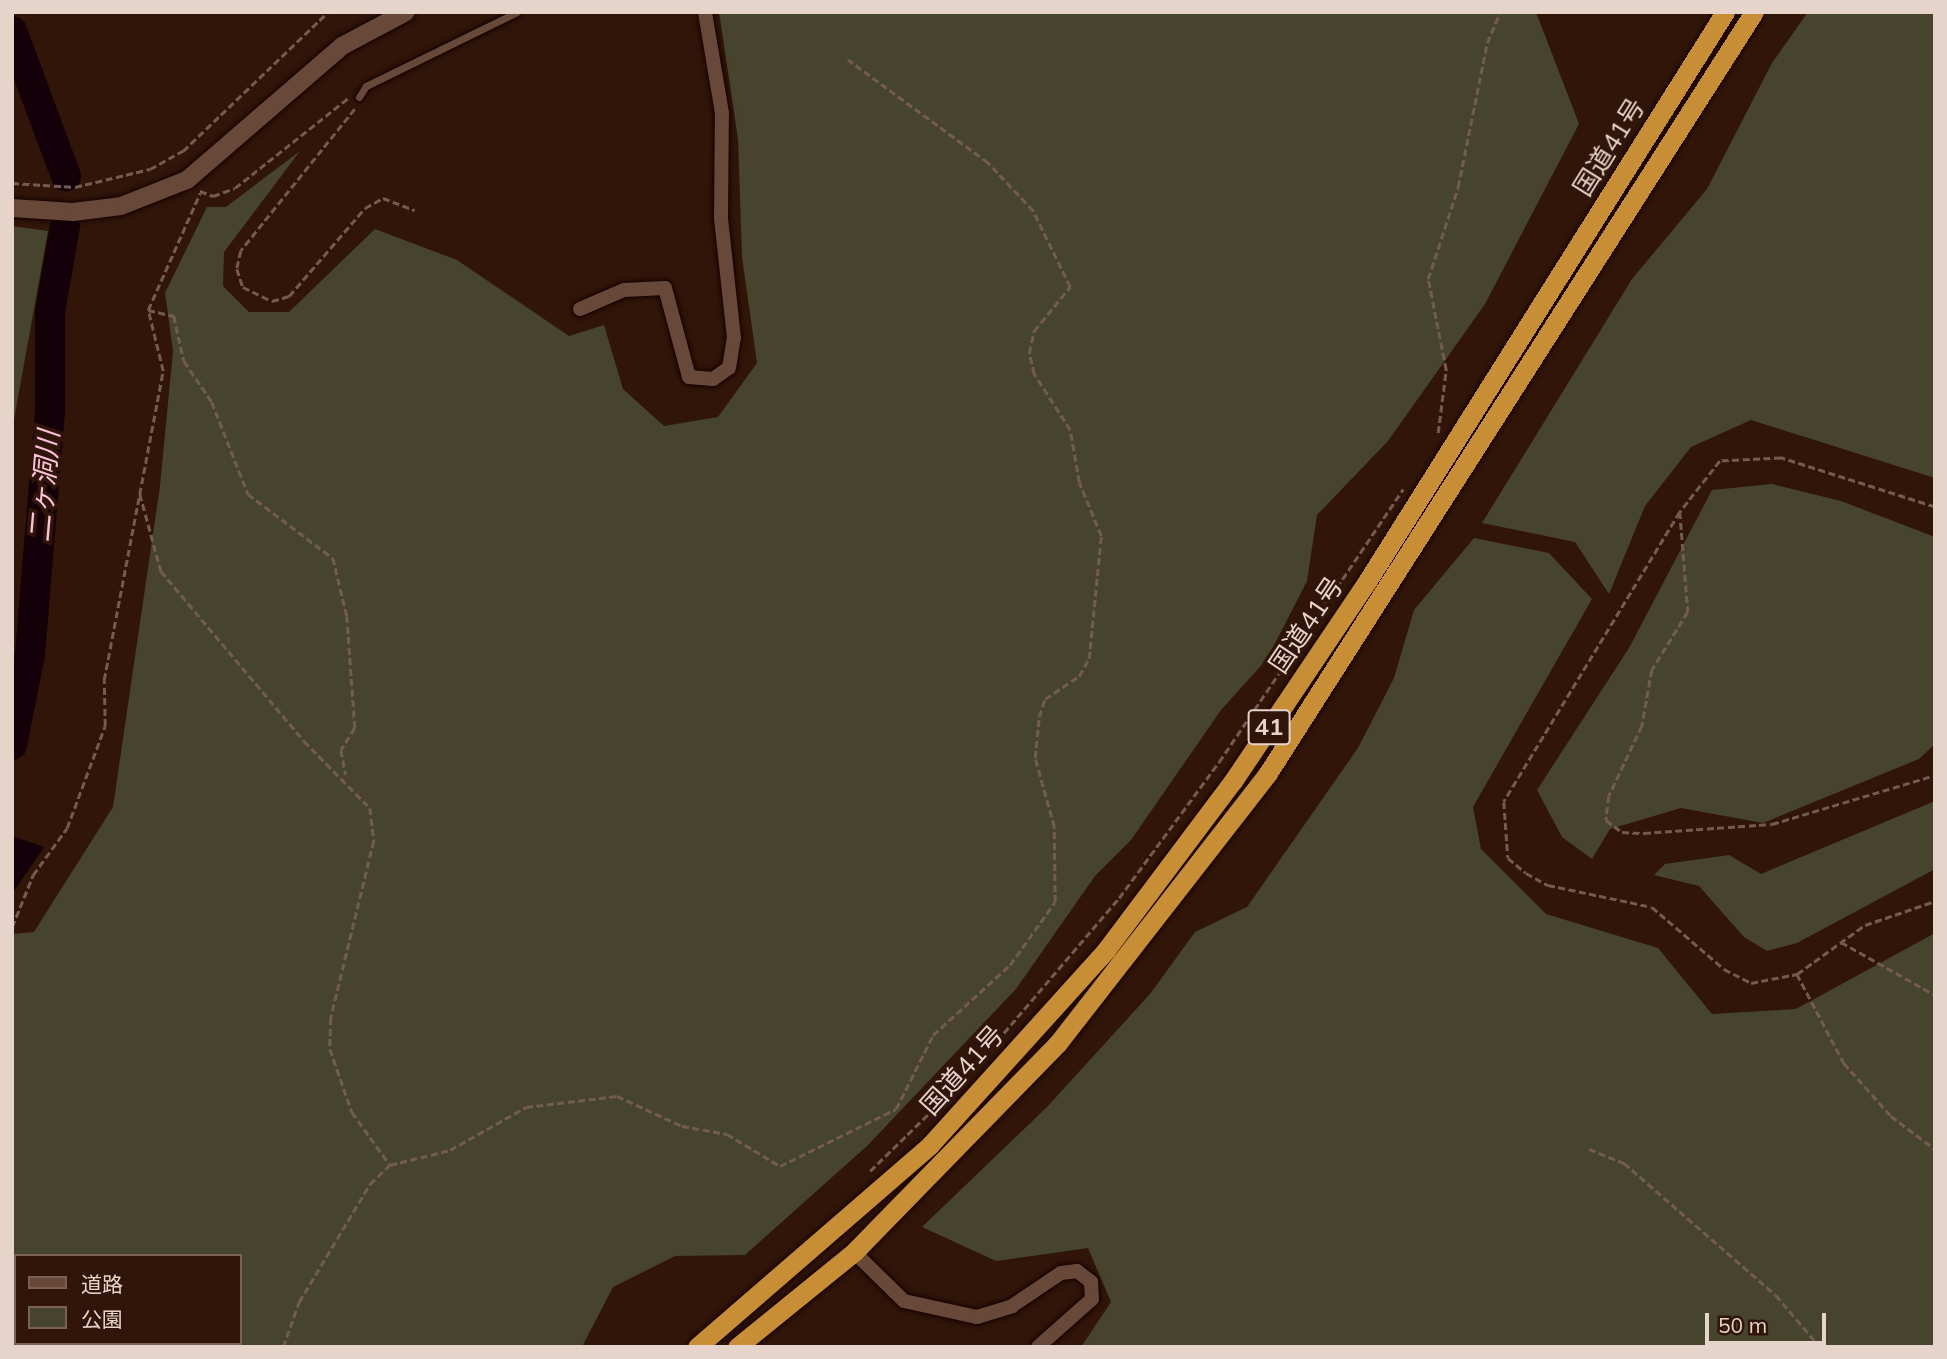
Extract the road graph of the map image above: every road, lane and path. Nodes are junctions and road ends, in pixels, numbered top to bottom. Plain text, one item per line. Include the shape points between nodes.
1 (328, 12) edge
2 (405, 12) edge
3 (517, 12) edge
4 (705, 12) edge
5 (1500, 12) edge
6 (1725, 12) edge
7 (1754, 12) edge
8 (848, 60) dead end
9 (359, 97) junction
10 (12, 183) edge
11 (194, 186) junction
12 (12, 208) edge
13 (415, 210) dead end
14 (580, 309) dead end
15 (148, 310) junction
16 (1436, 438) dead end
17 (1408, 482) dead end
18 (140, 494) junction
19 (1935, 507) edge
20 (1680, 512) junction
21 (1935, 775) edge
22 (346, 777) junction
23 (1935, 901) edge
24 (12, 927) edge
25 (1841, 942) junction
26 (1797, 974) junction
27 (1935, 995) edge
28 (986, 1055) dead end
29 (968, 1075) dead end
30 (1589, 1149) dead end
31 (1935, 1149) edge
32 (390, 1165) junction
33 (859, 1182) dead end
34 (854, 1252) junction
35 (284, 1347) edge
36 (697, 1347) edge
37 (737, 1347) edge
38 (1038, 1347) edge
39 (1820, 1347) edge

1 - 10 path via 183,151 150,169 75,187
2 - 11 street via 342,46
3 - 9 lane via 366,86
4 - 14 street via 722,113 721,219 734,338 729,368 713,379 689,377 665,288 624,290
5 - 16 path via 1488,43 1458,187 1428,279 1447,378
6 - 36 highway, 国道41号 / 41 via 1367,580 1233,780 1106,950 930,1145
7 - 34 highway, 国道41号 / 41 via 1268,773 1058,1043
8 - 32 path via 988,163 1033,211 1070,286 1034,331 1029,352 1034,374 1070,430 1101,550 1089,659 1079,676 1045,699 1038,717 1035,758 1054,827 1055,902 1010,965 933,1035 896,1109 780,1166 727,1134 682,1126 617,1096 526,1107 450,1150
9 - 11 path via 351,96 235,187 213,195
9 - 13 path via 241,251 237,269 243,287 272,300 289,296 365,208 383,198
11 - 12 street via 121,206 73,212
11 - 15 path
15 - 18 path via 163,371
15 - 22 path via 174,316 184,360 212,402 248,494 333,558 347,616 355,728 341,750
17 - 28 path via 1219,762 1119,898
18 - 22 path via 161,571 304,741
18 - 24 path via 104,681 105,726 67,828 33,875
19 - 20 path via 1781,458 1744,455 1720,461 1702,476
20 - 21 path via 1688,612 1652,670 1642,726 1608,796 1606,820 1622,832 1644,833 1772,824
20 - 26 path via 1508,790 1508,858 1548,885 1652,907 1724,969 1751,983
22 - 32 path via 370,808 374,841 331,1018 330,1049 352,1112
23 - 25 path via 1865,925
25 - 26 path
25 - 27 path
26 - 31 path via 1844,1063 1891,1116
29 - 33 path
30 - 39 path via 1634,1172 1776,1295
32 - 35 path via 370,1184 299,1302
34 - 37 highway, 国道41号 / 41
34 - 38 street via 904,1301 977,1317 1012,1306 1060,1273 1077,1270 1091,1282 1093,1299

